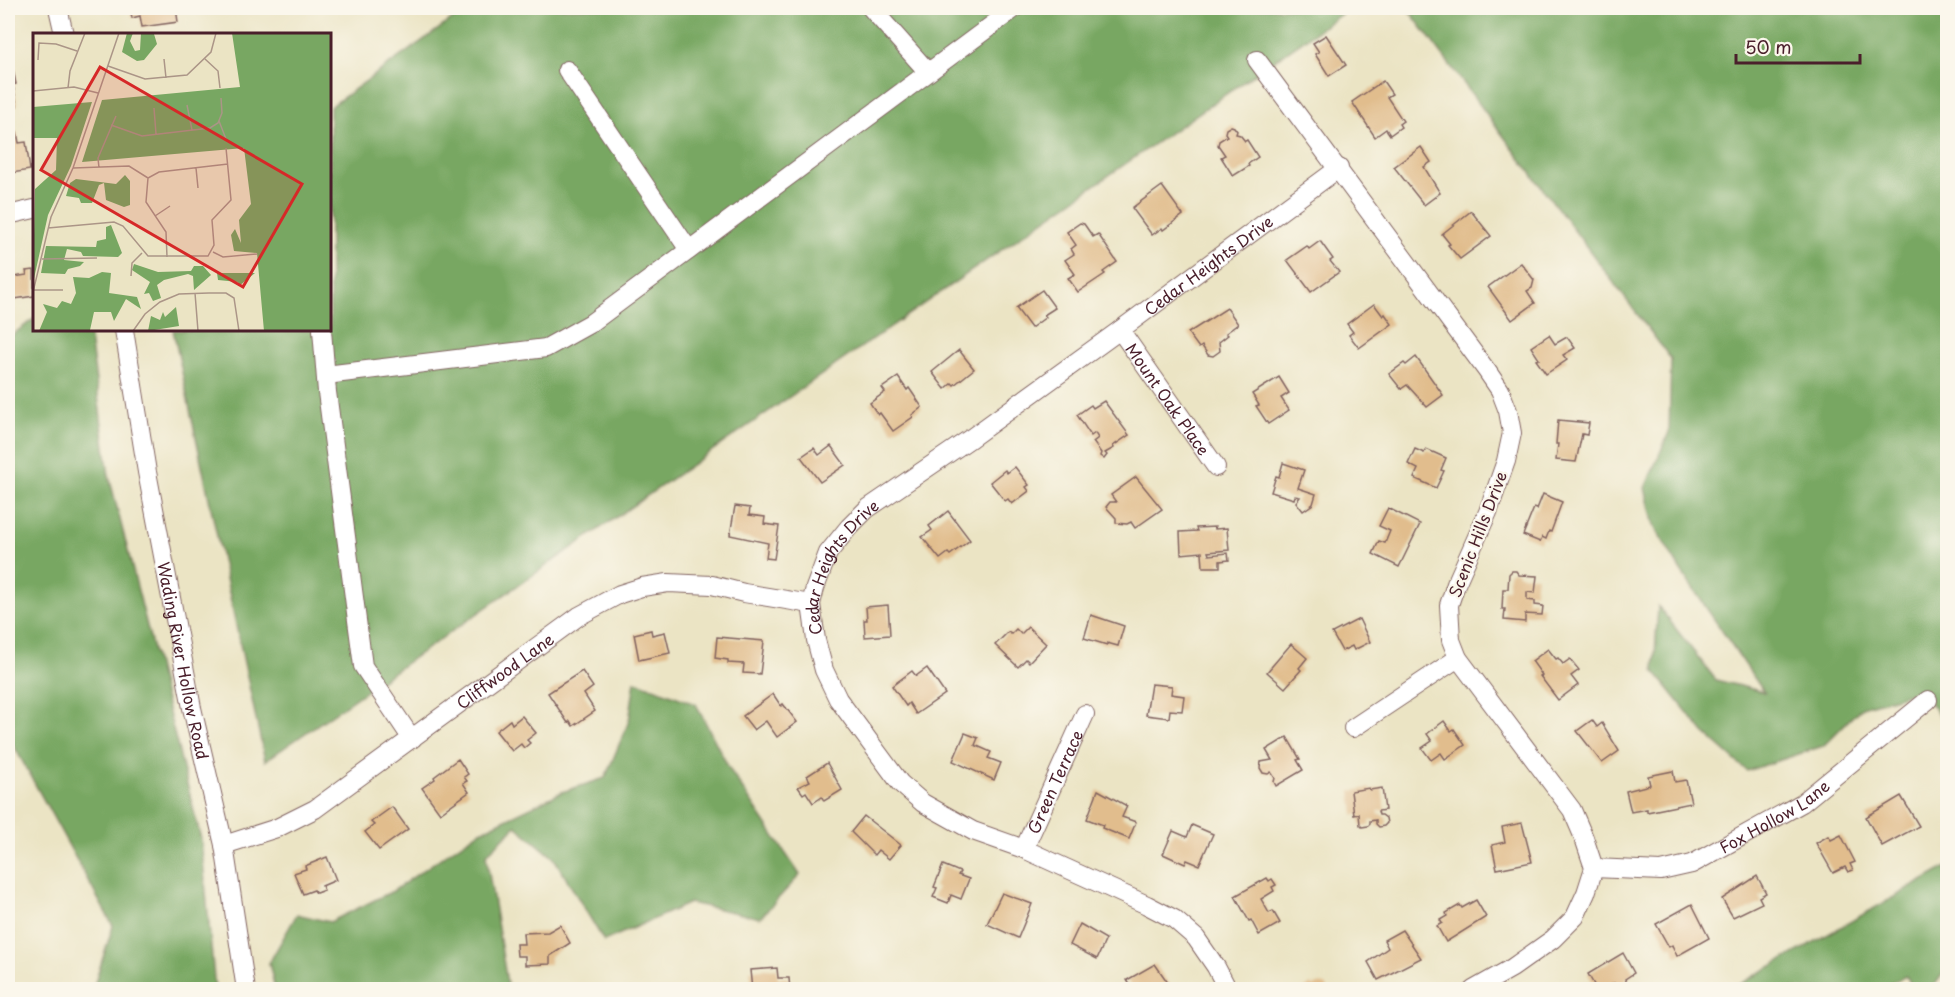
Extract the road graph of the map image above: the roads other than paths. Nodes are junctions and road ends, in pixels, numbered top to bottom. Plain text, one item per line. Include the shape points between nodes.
1 (58, 8) edge
2 (871, 8) edge
3 (1015, 8) edge
4 (64, 33) edge
5 (1257, 60) dead end
6 (567, 70) dead end
7 (928, 72) junction
8 (1339, 168) junction
9 (33, 209) edge
10 (8, 215) edge
11 (689, 250) junction
12 (1120, 330) junction
13 (124, 332) edge
14 (322, 332) edge
15 (326, 375) junction
16 (1216, 467) dead end
17 (812, 604) junction
18 (1458, 658) junction
19 (1928, 700) dead end
20 (1085, 714) dead end
21 (1353, 728) dead end
22 (412, 739) junction
23 (224, 845) junction
24 (1024, 849) junction
25 (1594, 868) junction
26 (246, 990) edge
27 (1228, 990) edge
28 (1473, 990) edge

1 - 4 street
2 - 7 street
3 - 7 street
5 - 8 street, Scenic Hills Drive
6 - 11 street
7 - 11 street
8 - 12 street, Cedar Heights Drive
8 - 18 street, Scenic Hills Drive via 1487,370 1508,411 1512,433 1506,461 1449,605 1451,640
9 - 10 street
11 - 15 street via 591,323 546,348
12 - 16 street, Mount Oak Place
12 - 17 street, Cedar Heights Drive via 867,510 828,553
13 - 23 street, Wading River Hollow Road via 192,708
14 - 15 street
15 - 22 street via 363,666
17 - 22 street, Cliffwood Lane via 712,585 668,584 620,594 579,616
17 - 24 street, Cedar Heights Drive via 824,670 838,699 900,783 923,802 973,831
18 - 21 street
18 - 25 street, Scenic Hills Drive via 1572,810
19 - 25 street, Fox Hollow Lane via 1802,803 1692,864 1661,871
20 - 24 street, Green Terrace
22 - 23 street, Cliffwood Lane via 315,809 277,828
23 - 26 street, Wading River Hollow Road
24 - 27 street, Cedar Heights Drive via 1174,919 1196,938
25 - 28 street via 1575,917 1561,932 1512,968

